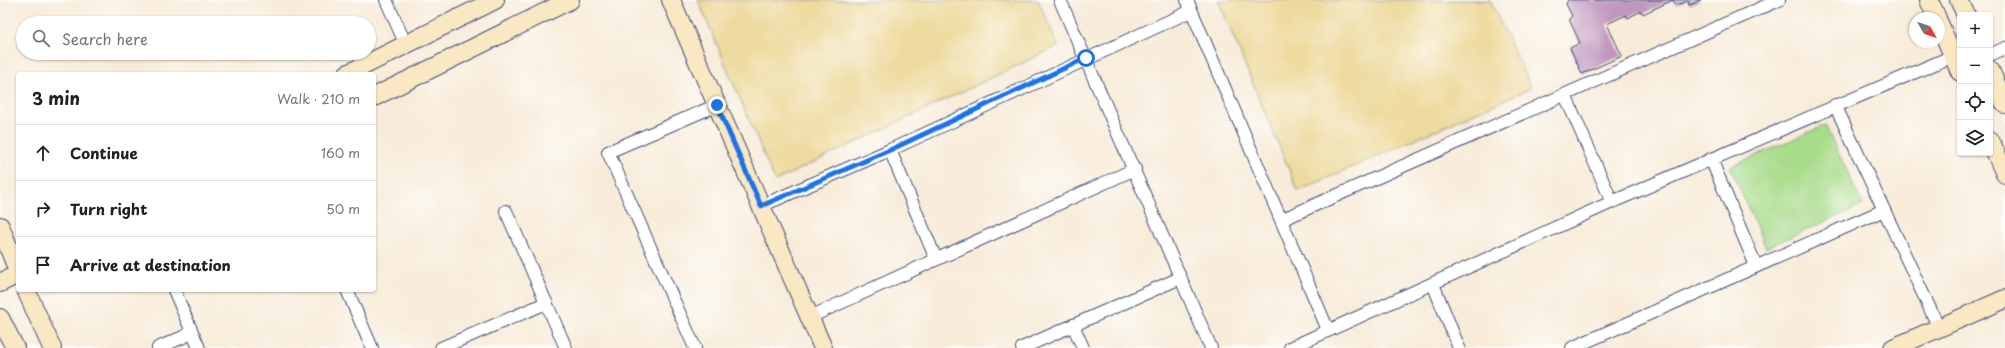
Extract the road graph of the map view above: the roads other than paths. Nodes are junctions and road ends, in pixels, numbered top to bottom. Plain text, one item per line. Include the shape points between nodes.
1 (386, 0) edge
2 (495, 0) edge
3 (570, 0) edge
4 (671, 0) edge
5 (1060, 0) edge
6 (1779, 0) edge
7 (1929, 0) edge
8 (1959, 0) edge
9 (1189, 5) edge
10 (1934, 12) edge
11 (1965, 12) edge
12 (1945, 37) edge
13 (406, 45) junction
14 (2005, 48) edge
15 (1993, 54) edge
16 (1086, 58) junction
17 (375, 60) edge
18 (376, 60) edge
19 (1956, 64) edge
20 (351, 72) edge
21 (1993, 81) edge
22 (1565, 95) junction
23 (376, 96) edge
24 (1999, 103) edge
25 (717, 105) junction
26 (1835, 105) junction
27 (1993, 147) edge
28 (890, 150) junction
29 (1711, 159) junction
30 (1135, 169) junction
31 (2005, 174) edge
32 (1612, 202) junction
33 (761, 206) junction
34 (1884, 210) junction
35 (506, 211) dead end
36 (1281, 220) junction
37 (0, 226) edge
38 (8, 242) edge
39 (936, 259) junction
40 (16, 266) edge
41 (1756, 266) junction
42 (16, 273) edge
43 (1180, 278) junction
44 (0, 282) edge
45 (1432, 284) junction
46 (27, 292) edge
47 (175, 292) edge
48 (348, 292) edge
49 (2005, 299) edge
50 (546, 303) junction
51 (810, 317) junction
52 (0, 318) edge
53 (1073, 325) junction
54 (1939, 328) junction
55 (1328, 330) junction
56 (192, 333) junction
57 (15, 348) edge
58 (52, 348) edge
59 (158, 348) edge
60 (199, 348) edge
61 (372, 348) edge
62 (441, 348) edge
63 (566, 348) edge
64 (695, 348) edge
65 (823, 348) edge
66 (1022, 348) edge
67 (1083, 348) edge
68 (1210, 348) edge
69 (1290, 348) edge
70 (1459, 348) edge
71 (1572, 348) edge
72 (1893, 348) edge

1 - 13 street
2 - 13 street
3 - 23 street
4 - 25 street
5 - 16 street
6 - 22 street
7 - 10 street
8 - 11 street
9 - 16 street
9 - 36 street
12 - 19 street
13 - 18 street
14 - 15 street
16 - 28 street
16 - 30 street
17 - 20 street
19 - 26 street
21 - 24 street
22 - 32 street
22 - 36 street
25 - 33 street
25 - 64 street via 608,152
26 - 29 street
26 - 34 street
27 - 31 street
28 - 33 street
28 - 39 street
29 - 32 street
29 - 41 street
30 - 39 street
30 - 43 street
32 - 45 street
33 - 51 street
34 - 41 street
34 - 54 street
35 - 50 street
36 - 55 street
37 - 38 street
38 - 40 street
39 - 51 street
41 - 71 street
42 - 44 street
43 - 53 street
43 - 68 street
45 - 55 street
45 - 70 street
46 - 58 street
47 - 56 street
48 - 61 street
49 - 54 street
50 - 62 street
50 - 63 street
51 - 65 street
52 - 57 street
53 - 66 street
53 - 67 street
54 - 72 street
55 - 69 street
56 - 59 street
56 - 60 street

